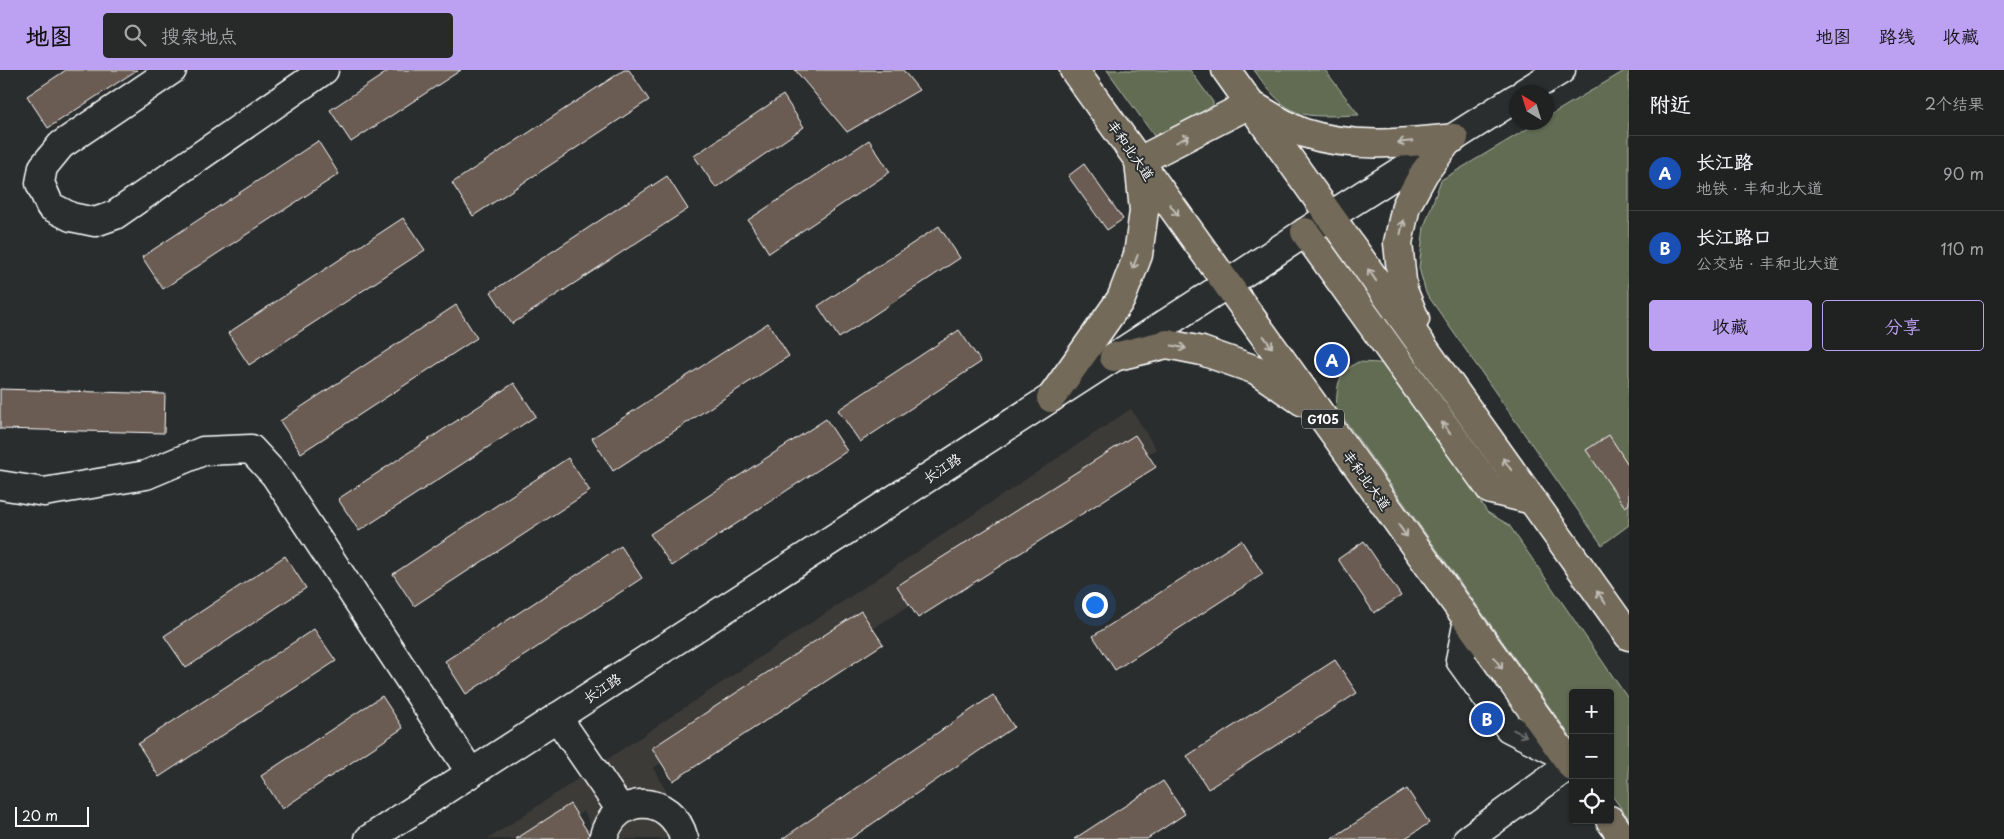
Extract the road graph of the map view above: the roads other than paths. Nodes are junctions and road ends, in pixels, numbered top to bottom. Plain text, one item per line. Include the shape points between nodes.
1 (172, 70) edge
2 (324, 70) edge
3 (1074, 70) edge
4 (1226, 70) edge
5 (1560, 70) edge
6 (1536, 85) edge
7 (1509, 102) edge
8 (1250, 104) junction
9 (1451, 139) junction
10 (1139, 162) junction
11 (1330, 216) junction
12 (1305, 232) junction
13 (1227, 284) junction
14 (1114, 357) junction
15 (1431, 357) junction
16 (1051, 398) junction
17 (1321, 416) junction
18 (0, 485) edge
19 (1532, 500) junction
20 (1629, 636) edge
21 (557, 717) junction
22 (1569, 763) edge
23 (471, 773) junction
24 (621, 810) junction
25 (1613, 824) edge
26 (369, 839) edge
27 (603, 839) edge
28 (684, 839) edge
29 (1468, 839) edge
30 (1624, 839) edge

1 - 2 street via 61,145 43,167 40,183 50,206 71,217 95,222 115,214
3 - 10 highway, 丰和北大道 / G105
4 - 8 highway
5 - 6 street
7 - 9 street, 长江路
9 -> 8 highway via 1350,144 1303,133
10 -> 8 highway
8 - 11 highway
9 - 11 street, 长江路
15 -> 9 highway via 1403,290 1398,243 1406,206 1424,173
10 -> 13 highway, 丰和北大道 / G105
10 -> 16 highway via 1144,211 1138,255 1121,300
11 - 12 street, 长江路
15 -> 11 highway
12 - 13 street, 长江路
19 -> 12 highway via 1491,490
13 - 14 street, 长江路
13 -> 17 highway, 丰和北大道 / G105
14 - 16 street, 长江路
14 -> 17 highway via 1167,344 1202,352 1256,370
19 -> 15 highway
16 - 21 street, 长江路
17 -> 22 highway, 丰和北大道 / G105
18 - 23 street via 44,492 146,475 203,451 251,450 275,475
20 -> 19 highway
21 - 23 street, 长江路
21 - 24 street
22 - 29 street
23 - 26 street, 长江路
24 - 27 street via 611,819
24 - 28 street via 634,805 662,807 673,815
25 - 30 highway

